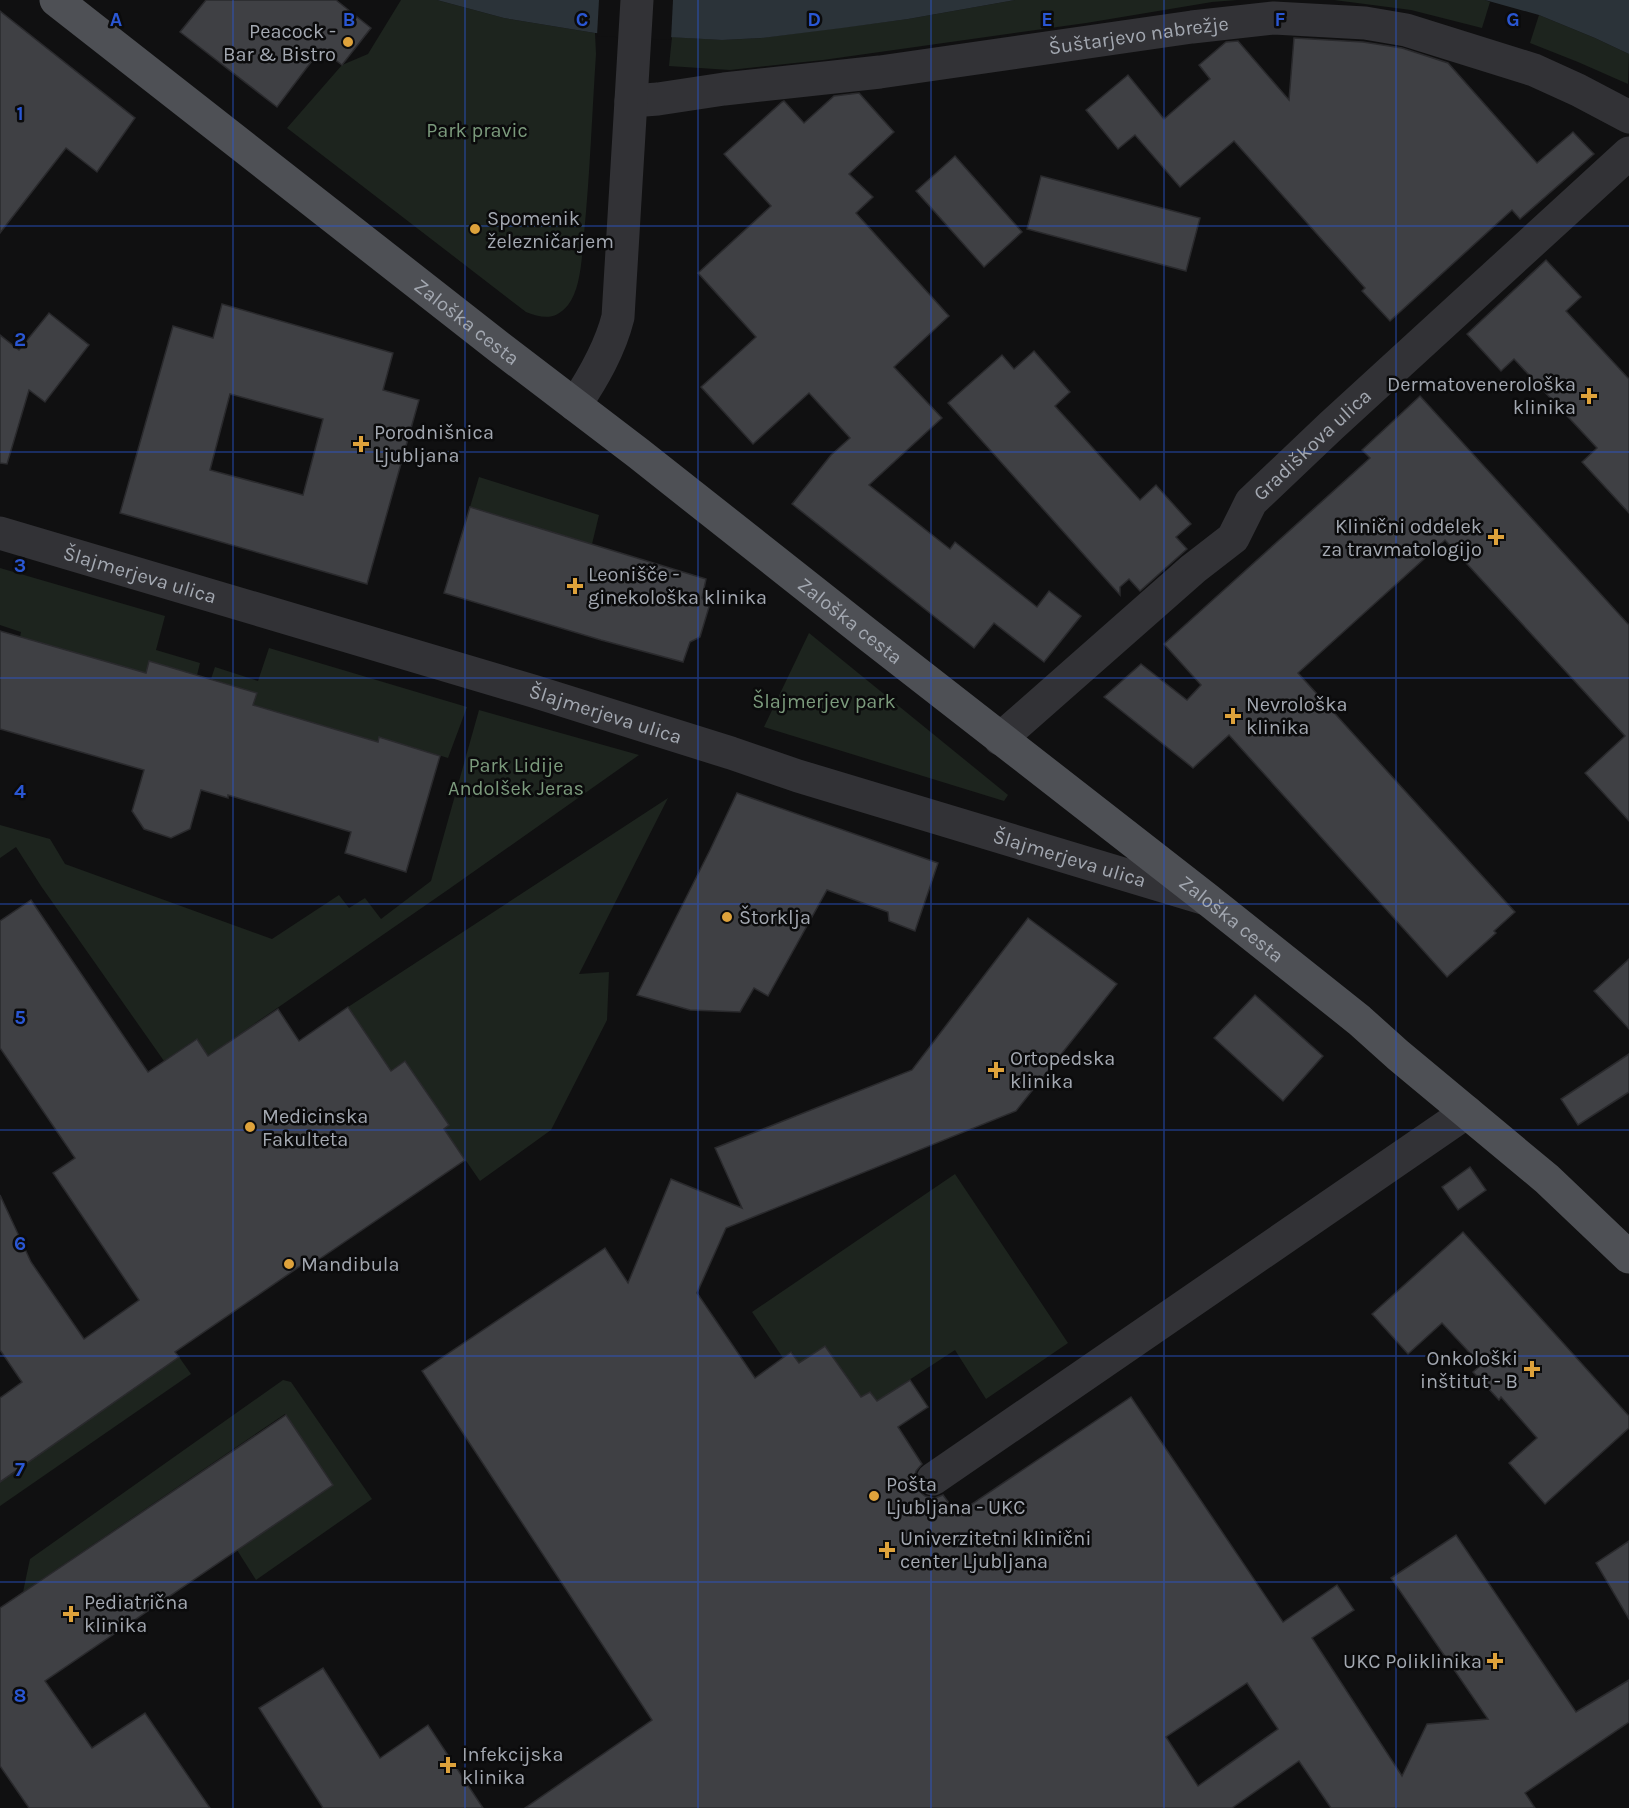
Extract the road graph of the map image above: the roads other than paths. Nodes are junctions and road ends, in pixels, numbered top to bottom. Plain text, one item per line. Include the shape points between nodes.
1 (56, 0) edge
2 (637, 0) edge
3 (631, 101) junction
4 (1626, 109) edge
5 (1629, 153) edge
6 (575, 405) junction
7 (0, 533) edge
8 (1000, 739) junction
9 (1208, 900) junction
10 (1467, 1113) junction
11 (1629, 1257) edge
12 (933, 1479) dead end

1 - 6 main road, Zaloška cesta
2 - 3 street
3 - 4 street, Šuštarjevo nabrežje via 880,72 1274,18 1365,23 1406,30 1534,70
3 - 6 street via 618,317 594,377
5 - 8 street, Gradiškova ulica via 1251,502 1233,538 1192,569
6 - 8 main road, Zaloška cesta
7 - 9 street, Šlajmerjeva ulica via 512,685
8 - 9 main road, Zaloška cesta
9 - 10 main road, Zaloška cesta via 1359,1020
10 - 11 main road, Zaloška cesta via 1547,1179
10 - 12 street

